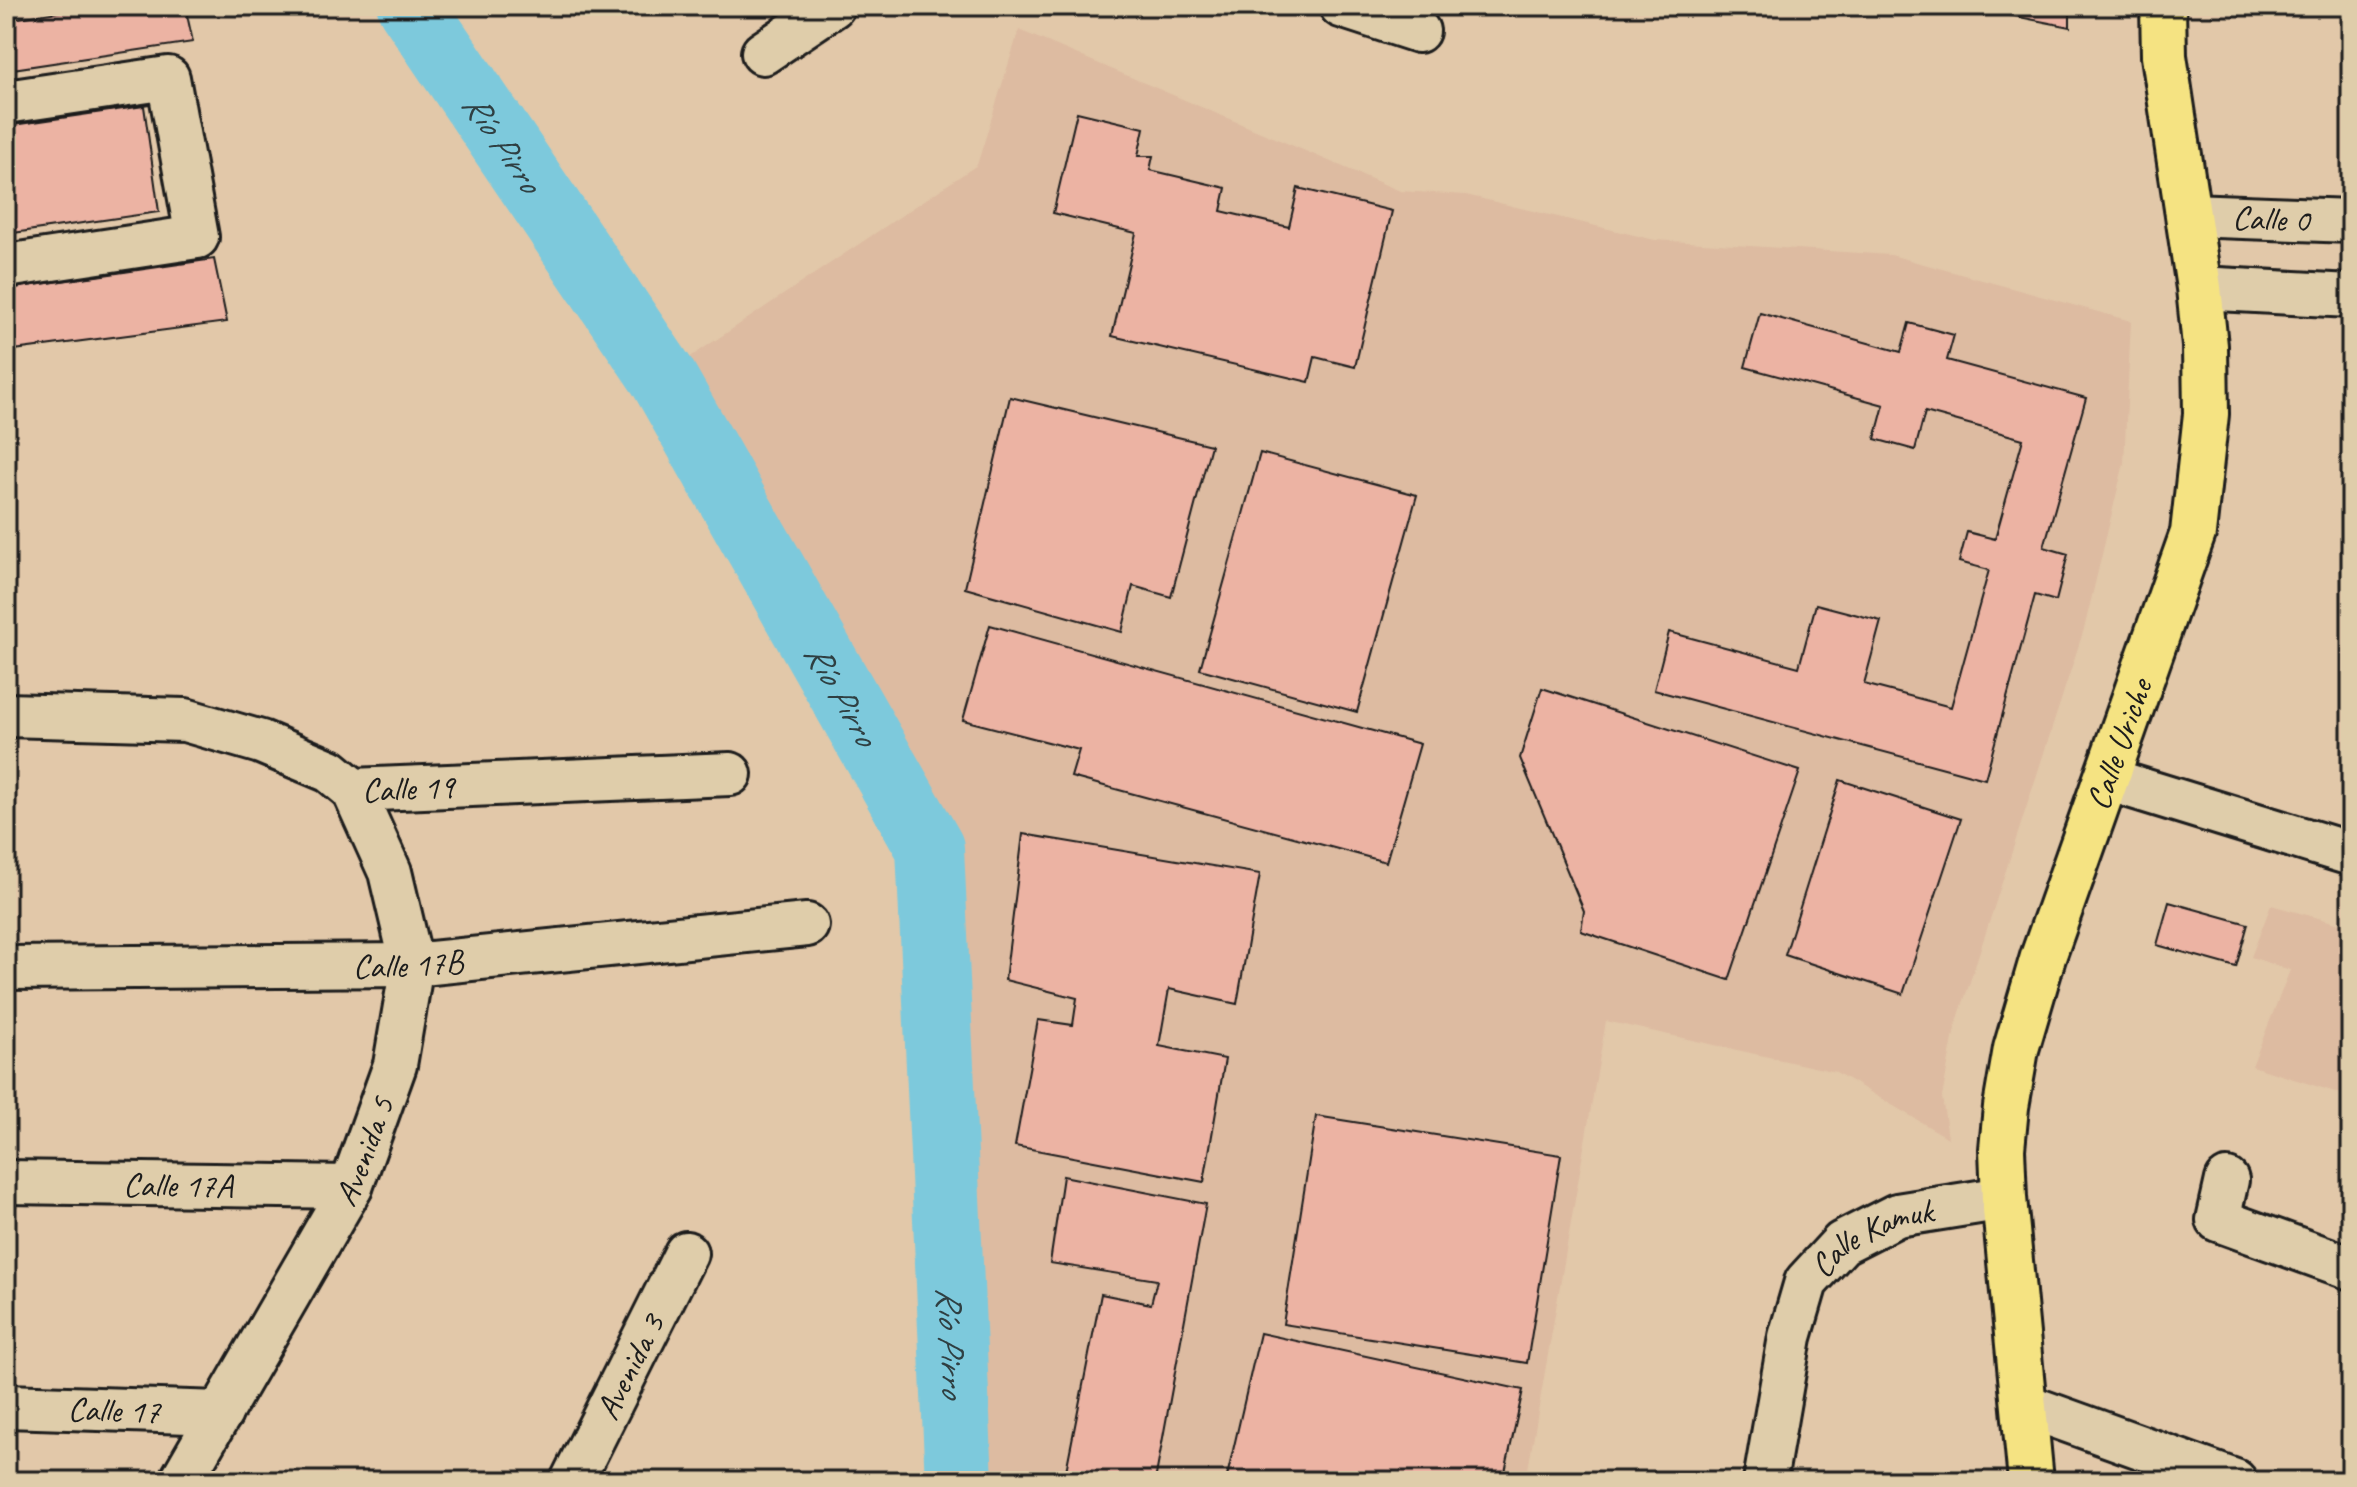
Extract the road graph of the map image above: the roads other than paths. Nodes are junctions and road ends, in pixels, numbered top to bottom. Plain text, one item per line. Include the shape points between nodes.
1 (833, 6) edge
2 (1341, 6) edge
3 (2163, 6) edge
4 (1418, 31) dead end
5 (763, 53) dead end
6 (6, 102) edge
7 (2189, 215) junction
8 (2351, 221) edge
9 (6, 266) edge
10 (2199, 288) junction
11 (2351, 296) edge
12 (6, 715) edge
13 (730, 774) dead end
14 (2107, 779) junction
15 (353, 790) junction
16 (2351, 854) edge
17 (807, 925) dead end
18 (412, 965) junction
19 (6, 968) edge
20 (2227, 1180) dead end
21 (6, 1182) edge
22 (351, 1187) junction
23 (2004, 1198) junction
24 (686, 1253) dead end
25 (2351, 1268) edge
26 (2024, 1405) junction
27 (6, 1406) edge
28 (221, 1413) junction
29 (181, 1481) edge
30 (572, 1481) edge
31 (1765, 1481) edge
32 (2031, 1481) edge
33 (2235, 1481) edge

1 - 5 street
2 - 4 street
3 - 7 main road, Calle Uriche via 2164,56
6 - 9 street via 168,78 197,237
7 - 8 street, Calle 0
7 - 10 main road, Calle Uriche
10 - 11 street
10 - 14 main road, Calle Uriche via 2206,414 2193,533
12 - 15 street, Calle 19 via 185,720 261,742 330,771
13 - 15 street, Calle 19
14 - 16 street
14 - 23 main road, Calle Uriche via 2016,1049 2002,1149
15 - 18 street, Avenida 5 via 390,872
17 - 18 street, Calle 17B
18 - 19 street, Calle 17B
18 - 22 street, Avenida 5 via 395,1065
20 - 25 street via 2218,1220
21 - 22 street, Calle 17A
22 - 28 street, Avenida 5
23 - 26 main road, Calle Uriche
23 - 31 street, Calle Kamuk via 1897,1215 1842,1243 1806,1282 1790,1337
24 - 30 street, Avenida 3
26 - 32 main road, Calle Uriche
26 - 33 street
27 - 28 street, Calle 17
28 - 29 street, Avenida 5

